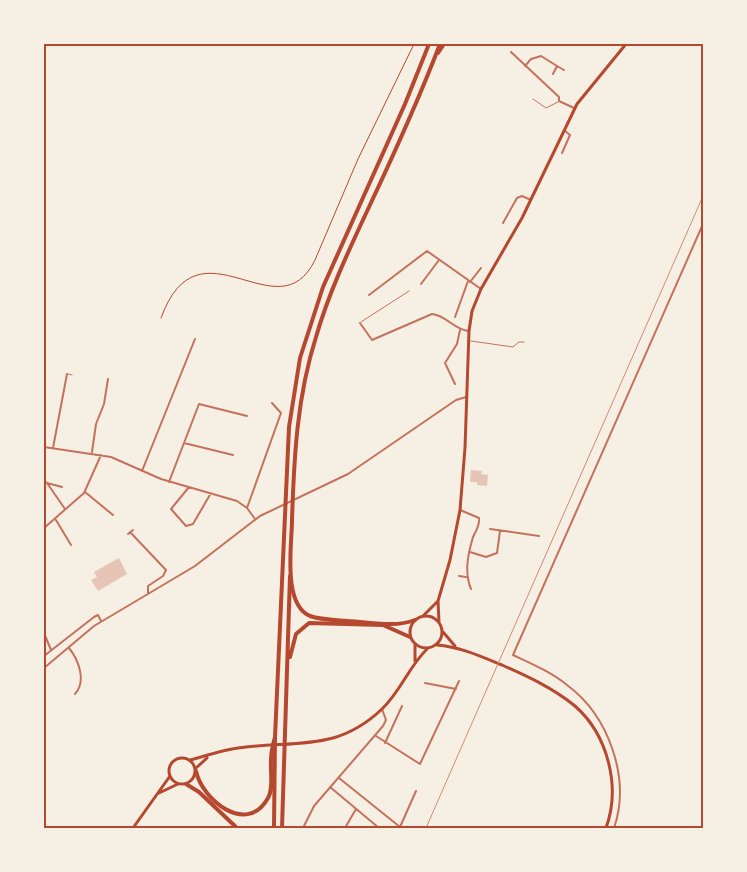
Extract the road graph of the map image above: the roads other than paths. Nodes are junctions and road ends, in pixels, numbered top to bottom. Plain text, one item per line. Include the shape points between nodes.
1 (429, 44) edge
2 (440, 44) edge
3 (444, 44) edge
4 (626, 44) edge
5 (511, 52) dead end
6 (432, 64) junction
7 (525, 66) junction
8 (558, 66) junction
9 (564, 70) dead end
10 (553, 74) dead end
11 (533, 98) dead end
12 (559, 101) junction
13 (574, 108) junction
14 (564, 130) junction
15 (562, 153) dead end
16 (531, 200) junction
17 (504, 223) dead end
18 (703, 224) edge
19 (439, 260) junction
20 (481, 268) dead end
21 (469, 282) junction
22 (421, 284) dead end
23 (481, 289) junction
24 (409, 291) dead end
25 (370, 295) joint
26 (372, 299) dead end
27 (455, 317) dead end
28 (360, 323) joint
29 (460, 330) junction
30 (469, 331) junction
31 (195, 338) dead end
32 (468, 341) junction
33 (524, 342) dead end
34 (67, 374) joint
35 (72, 375) dead end
36 (103, 379) dead end
37 (108, 380) joint
38 (455, 384) dead end
39 (466, 397) junction
40 (201, 400) dead end
41 (272, 403) dead end
42 (199, 404) junction
43 (247, 416) dead end
44 (184, 443) junction
45 (44, 447) edge
46 (53, 448) junction
47 (92, 453) junction
48 (101, 455) junction
49 (233, 455) dead end
50 (142, 472) junction
51 (44, 481) edge
52 (47, 482) junction
53 (169, 482) junction
54 (62, 487) dead end
55 (188, 487) junction
56 (85, 492) junction
57 (212, 493) junction
58 (247, 508) junction
59 (65, 509) junction
60 (460, 510) junction
61 (113, 515) dead end
62 (255, 519) junction
63 (56, 520) junction
64 (44, 528) edge
65 (490, 529) dead end
66 (500, 530) junction
67 (130, 532) dead end
68 (539, 536) dead end
69 (71, 545) dead end
70 (470, 552) junction
71 (290, 576) junction
72 (458, 576) dead end
73 (467, 577) junction
74 (471, 589) dead end
75 (148, 594) junction
76 (438, 601) junction
77 (423, 616) junction
78 (415, 620) junction
79 (101, 621) junction
80 (439, 622) junction
81 (443, 632) junction
82 (44, 633) edge
83 (410, 637) junction
84 (415, 645) junction
85 (437, 645) junction
86 (456, 646) junction
87 (68, 647) junction
88 (428, 648) junction
89 (51, 650) junction
90 (44, 656) edge
91 (415, 661) junction
92 (288, 663) junction
93 (44, 668) edge
94 (459, 681) dead end
95 (425, 683) dead end
96 (456, 689) junction
97 (75, 694) dead end
98 (402, 706) dead end
99 (382, 709) junction
100 (376, 736) junction
101 (275, 737) junction
102 (385, 743) junction
103 (209, 756) junction
104 (190, 760) junction
105 (196, 770) junction
106 (170, 776) junction
107 (339, 778) junction
108 (179, 784) junction
109 (186, 784) junction
110 (330, 787) junction
111 (416, 791) dead end
112 (158, 794) junction
113 (405, 805) dead end
114 (409, 807) junction
115 (356, 809) junction
116 (133, 828) edge
117 (237, 828) edge
118 (274, 828) edge
119 (282, 828) edge
120 (302, 828) edge
121 (345, 828) edge
122 (379, 828) edge
123 (606, 828) edge
124 (614, 828) edge

1 - 101 highway via 323,287 300,358 288,434
2 - 6 highway
3 - 6 highway
4 - 13 main road
5 - 7 street
6 - 71 highway via 346,255 316,336 298,410
7 - 8 street via 539,56
7 - 12 street via 553,89
8 - 9 street
8 - 10 street
11 - 12 lane via 546,108
12 - 13 street
13 - 14 main road
14 - 15 street via 570,135
14 - 16 main road
16 - 17 street via 522,196 517,198
16 - 23 main road
18 - 124 street via 513,655 568,685 596,716 611,745 620,780
19 - 21 street
19 - 22 street
19 - 25 street via 426,251
20 - 21 street
21 - 23 street
21 - 27 street
23 - 30 main road
24 - 28 lane
25 - 26 lane
28 - 29 street via 372,340 432,314
29 - 30 street
29 - 38 street via 457,344 445,363
30 - 32 main road
31 - 50 street
32 - 33 lane via 514,347
32 - 39 main road
34 - 35 lane
34 - 46 street
36 - 37 lane
37 - 47 street
39 - 60 main road
39 - 62 street via 456,400 348,474
40 - 42 street
41 - 58 street via 281,413
42 - 43 street
42 - 44 street
44 - 49 street
44 - 53 street
45 - 46 street
46 - 47 street
47 - 48 street
48 - 50 street via 111,456
48 - 56 street
50 - 53 street
51 - 52 street
52 - 54 street
52 - 59 street
53 - 55 street
55 - 57 street
55 - 57 street via 171,509 186,526 193,524
56 - 59 street
56 - 61 street
57 - 58 street
58 - 62 street
59 - 63 street
60 - 70 street via 478,518
60 - 76 main road
62 - 75 street via 195,566
63 - 64 street
63 - 69 street
65 - 66 street
66 - 68 street
66 - 70 street via 497,554 486,557
67 - 75 street via 166,570 148,586
70 - 73 street
71 - 78 highway via 295,598 312,616 393,624
71 - 92 highway
72 - 73 street
73 - 74 street
75 - 79 street
76 - 77 main road
76 - 80 main road
77 - 78 main road
77 - 80 main road
78 - 83 main road
79 - 87 street
79 - 89 street via 98,615 94,617
80 - 81 main road
81 - 85 main road
81 - 86 main road
82 - 89 street
83 - 84 main road
83 - 92 highway via 383,625 309,623 296,634
84 - 88 main road
84 - 91 main road
85 - 86 main road
85 - 88 main road
86 - 123 main road via 542,684 582,714 595,731 606,756 612,787
87 - 93 street
87 - 97 street via 78,663 81,680
88 - 91 main road
89 - 90 street
91 - 99 main road
92 - 119 highway
94 - 96 street
95 - 96 street
96 - 102 street via 420,764
98 - 102 street
99 - 100 street via 385,722
99 - 103 main road via 360,726 317,743 238,748
100 - 102 street
100 - 107 street
101 - 105 highway via 269,796 251,813 230,812 217,804 203,790
101 - 118 highway
103 - 104 main road
103 - 105 main road
104 - 105 main road
104 - 106 main road via 181,758 174,761 170,766
105 - 109 main road via 193,779
106 - 108 main road
106 - 112 main road
107 - 110 street
107 - 114 street via 400,827
108 - 109 main road
108 - 112 main road
109 - 117 highway
110 - 115 street
110 - 120 street
111 - 114 street
112 - 116 main road
113 - 114 lane
115 - 121 street
115 - 122 street

